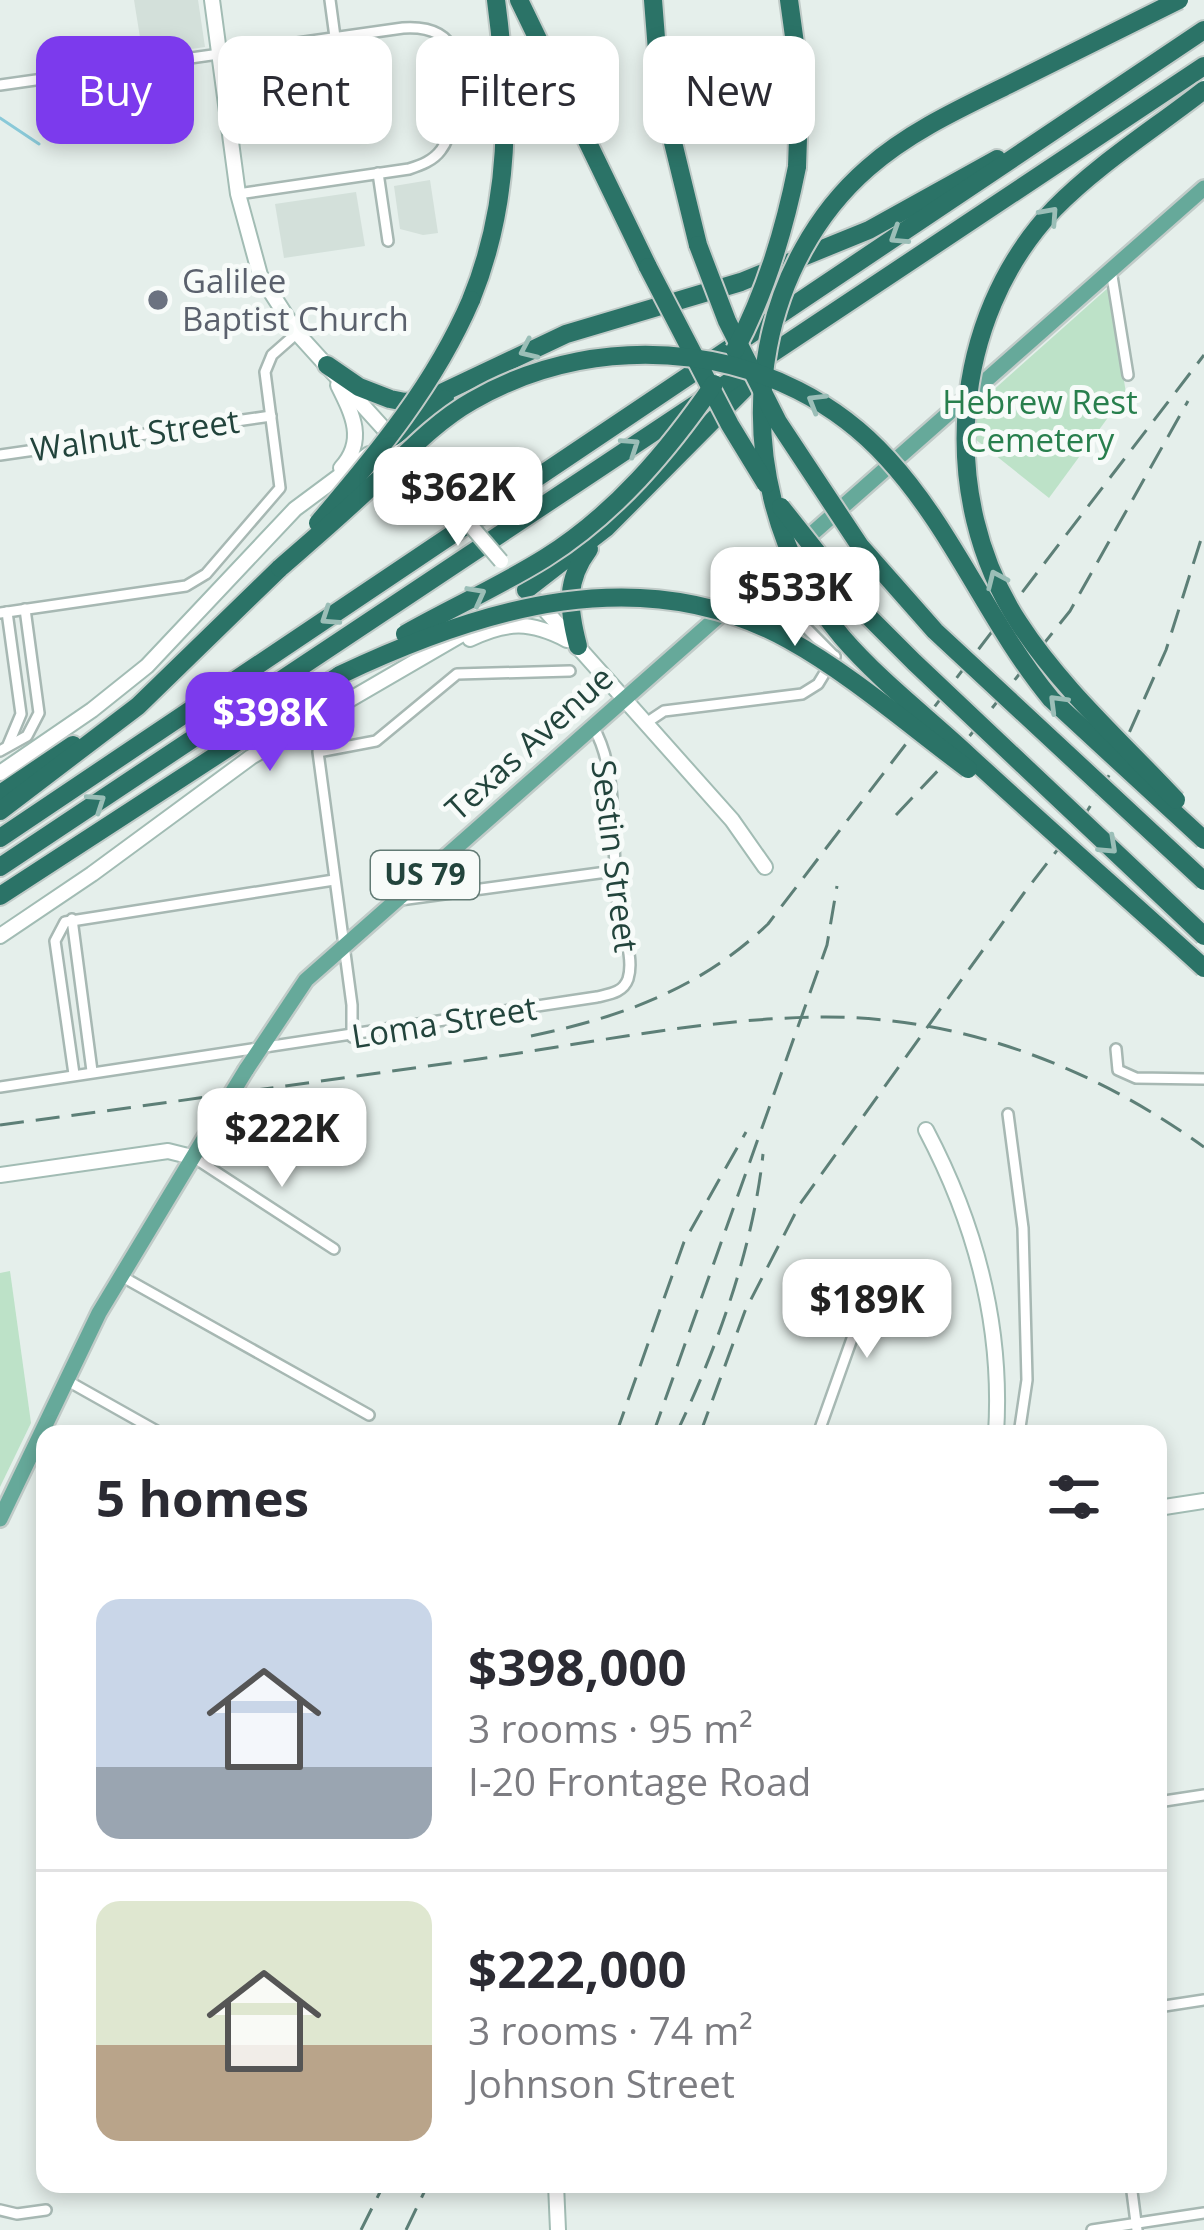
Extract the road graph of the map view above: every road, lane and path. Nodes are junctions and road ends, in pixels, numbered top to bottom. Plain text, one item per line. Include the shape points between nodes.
1 (212, 0) edge
2 (330, 0) edge
3 (496, 0) edge
4 (519, 0) edge
5 (653, 0) edge
6 (788, 0) edge
7 (1179, 0) edge
8 (1204, 30) edge
9 (335, 36) edge
10 (343, 36) edge
11 (218, 41) edge
12 (218, 55) edge
13 (1204, 66) edge
14 (0, 85) edge
15 (1204, 90) edge
16 (1060, 127) junction
17 (232, 144) edge
18 (378, 173) junction
19 (1204, 188) edge
20 (238, 194) junction
21 (388, 241) dead end
22 (1111, 270) junction
23 (297, 333) junction
24 (799, 333) junction
25 (327, 365) junction
26 (478, 375) junction
27 (1128, 375) dead end
28 (271, 416) junction
29 (393, 437) junction
30 (0, 455) edge
31 (305, 500) junction
32 (606, 528) junction
33 (280, 568) junction
34 (759, 580) junction
35 (526, 590) junction
36 (25, 609) junction
37 (4, 612) edge
38 (578, 646) junction
39 (191, 655) junction
40 (835, 656) junction
41 (406, 669) junction
42 (570, 671) dead end
43 (340, 675) junction
44 (864, 686) dead end
45 (624, 698) junction
46 (646, 722) junction
47 (593, 727) junction
48 (4, 748) edge
49 (0, 773) edge
50 (0, 794) edge
51 (0, 811) edge
52 (1038, 820) junction
53 (1204, 830) edge
54 (0, 838) edge
55 (1204, 840) edge
56 (58, 861) junction
57 (0, 867) edge
58 (765, 867) dead end
59 (614, 871) junction
60 (334, 880) junction
61 (1204, 881) edge
62 (0, 896) edge
63 (397, 901) junction
64 (0, 906) edge
65 (72, 919) junction
66 (0, 936) edge
67 (1204, 936) edge
68 (344, 947) junction
69 (1204, 968) edge
70 (625, 986) joint
71 (352, 1037) junction
72 (260, 1048) junction
73 (1116, 1049) dead end
74 (92, 1071) junction
75 (74, 1074) junction
76 (1204, 1078) edge
77 (0, 1087) edge
78 (1008, 1114) dead end
79 (926, 1130) dead end
80 (192, 1157) junction
81 (0, 1174) edge
82 (334, 1249) dead end
83 (874, 1274) dead end
84 (121, 1276) junction
85 (66, 1380) junction
86 (369, 1415) dead end
87 (45, 1425) edge
88 (146, 1425) edge
89 (821, 1425) edge
90 (996, 1425) edge
91 (1020, 1425) edge
92 (36, 1443) edge
93 (1204, 1502) edge
94 (1167, 1507) edge
95 (0, 1519) edge
96 (1203, 1796) edge
97 (1167, 1801) edge
98 (1204, 1809) edge
99 (1204, 2000) edge
100 (1167, 2006) edge
101 (556, 2193) edge
102 (1132, 2193) edge
103 (0, 2210) edge
104 (46, 2210) dead end
105 (1204, 2213) edge
106 (1136, 2227) edge
107 (558, 2230) edge
108 (1092, 2230) edge

1 - 11 main road
2 - 9 street
3 - 33 highway, bridge via 505,156 487,262 416,401
4 -> 67 highway, bridge via 748,456 814,552 914,662
5 - 61 highway, bridge via 660,89 698,245 778,422 860,546 935,631
43 -> 6 highway, bridge via 548,556 616,503 724,370 779,248 797,167 800,80
7 - 52 highway, bridge via 926,125 867,168 802,250 766,361 761,417 770,492 810,590 865,662
8 - 16 highway
10 - 18 street via 427,29 458,60 458,95 436,156
12 - 14 street
13 - 24 highway
53 -> 15 highway, bridge via 1018,623 981,542 965,442 976,350 1038,227
16 -> 26 highway via 868,230 741,281 581,328
16 -> 54 highway
17 - 20 main road
18 - 20 street
18 - 21 street
19 - 22 main road, Texas Avenue / US 79
20 - 23 main road via 260,275
22 - 27 street
22 - 34 main road, Texas Avenue / US 79
23 - 25 main road
23 - 28 street via 267,365
24 - 32 highway
57 -> 24 highway
25 - 26 highway via 373,394 405,402
25 - 29 main road
25 - 31 main road via 357,439 344,465
26 - 29 highway
28 - 30 street, Walnut Street
28 - 36 street via 280,488 198,581
29 - 31 main road
29 - 35 main road, bridge
31 - 49 main road via 147,666
32 - 35 highway
32 - 38 highway via 571,580
33 - 39 highway
55 -> 33 highway, bridge via 1030,674 886,456 802,393 740,367 628,353 527,374 449,416
34 - 40 street
34 - 45 main road, Texas Avenue / US 79
35 - 38 main road
35 - 41 main road
36 - 37 street
36 - 48 street via 39,713 31,731
37 - 48 street via 21,713
38 - 41 main road via 539,627 503,624
38 - 45 main road
39 - 50 highway
39 - 51 highway via 116,726
40 - 44 street
40 - 46 street via 802,694 664,711
41 - 66 main road via 250,757
42 - 60 street via 457,674 376,741 318,752
43 - 52 highway, bridge via 435,632 529,606 609,596 678,601 793,642
43 - 56 highway
45 - 46 main road
45 - 47 main road, Texas Avenue / US 79
46 - 58 main road
47 - 59 street, Sestin Street via 608,782
47 - 63 main road, Texas Avenue / US 79
52 - 69 highway, bridge
56 - 62 highway
56 - 64 highway
59 - 63 street
59 - 70 street, Sestin Street
60 - 65 street
60 - 68 street
63 - 68 main road, Texas Avenue / US 79
65 - 74 street
65 - 75 street via 55,941
68 - 71 street
68 - 72 main road, Texas Avenue / US 79 via 299,987
70 - 71 street, Loma Street
71 - 72 street, Loma Street
72 - 74 street, Loma Street
72 - 80 main road, Texas Avenue / US 79, bridge
73 - 76 street via 1118,1070 1136,1078
74 - 75 street, Loma Street
75 - 77 street, Loma Street
78 - 91 street via 1023,1228 1027,1380
79 - 90 main road via 982,1267 995,1346
80 - 81 main road via 168,1151
80 - 82 street
80 - 84 main road, Texas Avenue / US 79
83 - 89 street
84 - 85 main road, Texas Avenue / US 79
84 - 86 street
85 - 87 main road, Texas Avenue / US 79
85 - 88 street
92 - 95 main road, Texas Avenue / US 79
93 - 94 main road
96 - 97 street
96 - 98 street
99 - 100 street
101 - 107 main road
102 - 106 street
103 - 104 street
105 - 106 street
106 - 108 street

